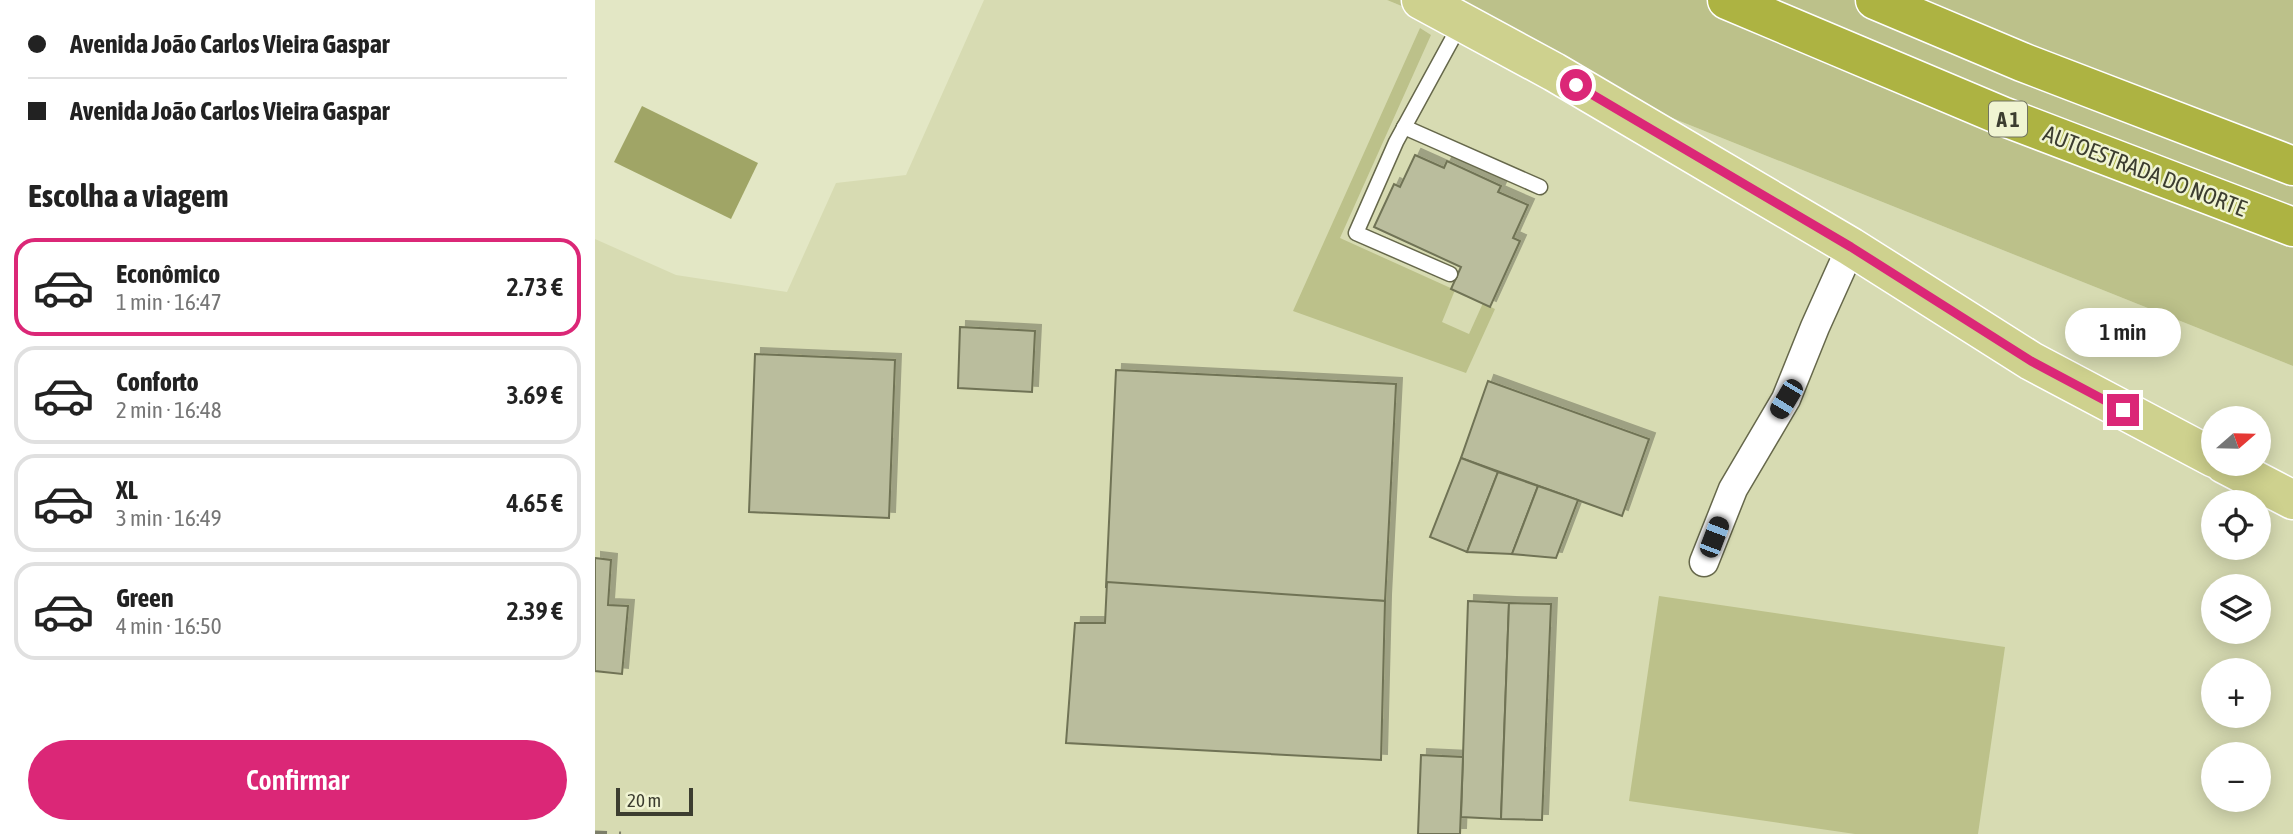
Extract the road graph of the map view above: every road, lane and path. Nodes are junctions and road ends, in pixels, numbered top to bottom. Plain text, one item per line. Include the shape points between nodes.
1 (1421, 0) edge
2 (1727, 0) edge
3 (1875, 0) edge
4 (1461, 22) junction
5 (1404, 127) junction
6 (2293, 166) edge
7 (1540, 187) dead end
8 (2293, 228) edge
9 (1851, 247) junction
10 (1450, 274) dead end
11 (2201, 451) edge
12 (2247, 476) edge
13 (2293, 500) edge
14 (1704, 562) dead end

1 - 4 main road
2 - 8 highway, AUTOESTRADA DO NORTE / A 1 via 2001,116
3 - 6 highway
4 - 5 lane
4 - 9 main road
5 - 7 lane
5 - 10 lane via 1356,233
9 - 11 main road via 2031,361
9 - 14 street via 1786,399 1733,489
12 - 13 main road

